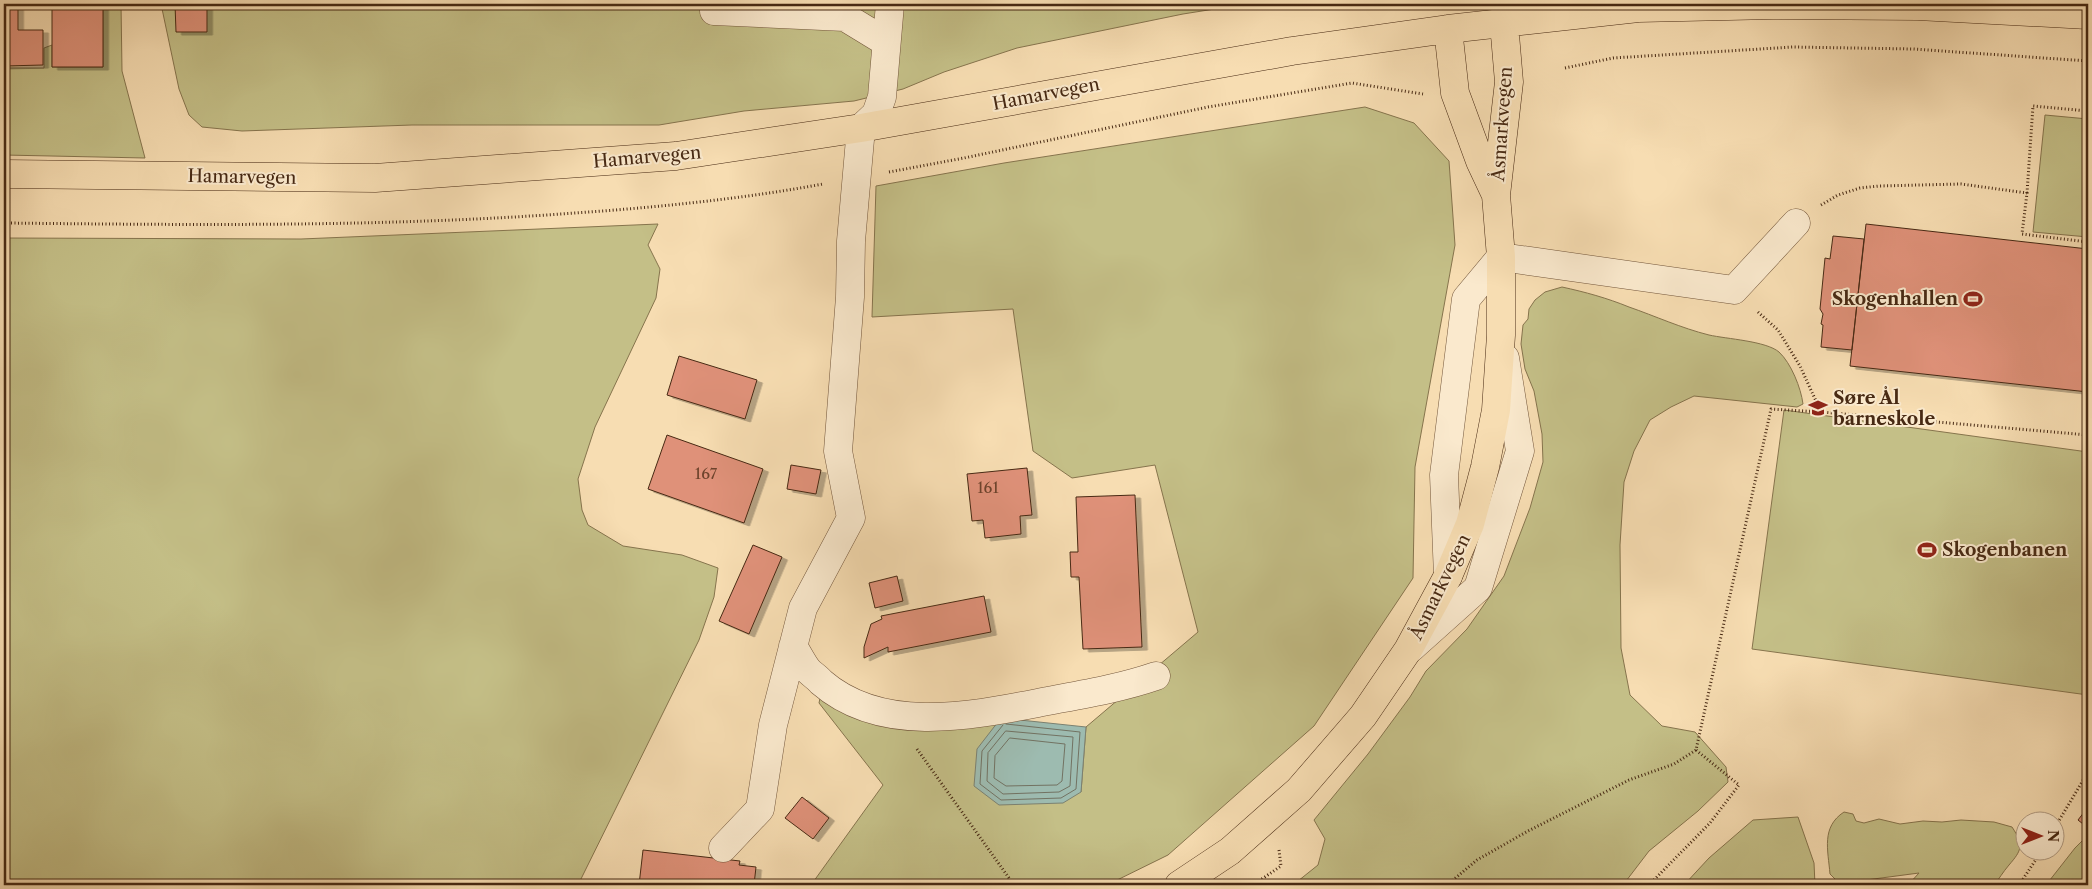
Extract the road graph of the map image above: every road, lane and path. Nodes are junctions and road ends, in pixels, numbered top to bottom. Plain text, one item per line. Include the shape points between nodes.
1 (890, 4) edge
2 (714, 10) dead end
3 (2088, 16) edge
4 (1504, 23) junction
5 (1448, 29) junction
6 (886, 42) junction
7 (2088, 61) edge
8 (1565, 68) dead end
9 (2088, 111) edge
10 (862, 128) junction
11 (4, 174) edge
12 (2027, 193) junction
13 (1496, 195) junction
14 (1796, 223) joint
15 (2088, 242) edge
16 (1501, 258) junction
17 (1734, 290) junction
18 (1501, 335) junction
19 (1821, 412) junction
20 (2088, 434) edge
21 (1448, 576) junction
22 (793, 646) junction
23 (1408, 650) junction
24 (1156, 676) dead end
25 (891, 714) junction
26 (1696, 750) junction
27 (2088, 772) edge
28 (2064, 812) edge
29 (723, 848) dead end
30 (2034, 862) edge
31 (1014, 885) edge
32 (1178, 885) edge
33 (1447, 885) edge
34 (1649, 885) edge
35 (2019, 885) edge

1 - 6 lane
2 - 6 lane via 845,17
3 - 4 main road, Hamarvegen via 1918,6 1772,5 1638,8
4 - 5 main road, Hamarvegen
4 - 13 main road, Åsmarkvegen via 1509,82
5 - 10 main road, Hamarvegen via 1114,81
5 - 13 main road, Åsmarkvegen via 1455,93
6 - 10 lane via 882,97 876,114
7 - 8 path via 1913,49 1793,47 1613,58
9 - 12 path via 2033,106
10 - 11 main road, Hamarvegen via 676,156 375,178
10 - 22 lane via 851,241 838,451 851,518 803,608
12 - 14 path via 1961,184 1860,188 1838,195
12 - 15 path via 2022,234
13 - 16 main road, Åsmarkvegen
14 - 17 lane
16 - 17 lane
16 - 18 main road, Åsmarkvegen
16 - 21 lane via 1466,299 1444,475
17 - 19 path via 1778,330 1800,366
18 - 21 main road, Åsmarkvegen via 1496,410 1484,467 1470,524
18 - 23 lane via 1520,451 1478,588
19 - 20 path
19 - 26 path via 1771,409
21 - 23 main road, Åsmarkvegen
22 - 25 lane via 808,670 835,694
22 - 29 lane via 773,725 760,809
23 - 32 main road, Åsmarkvegen via 1363,716 1299,790 1230,851
24 - 25 lane via 1132,684 985,714
25 - 31 path
26 - 33 path via 1674,764 1628,780 1528,831 1477,860
26 - 34 path via 1739,785 1710,823
27 - 28 path
30 - 35 path

